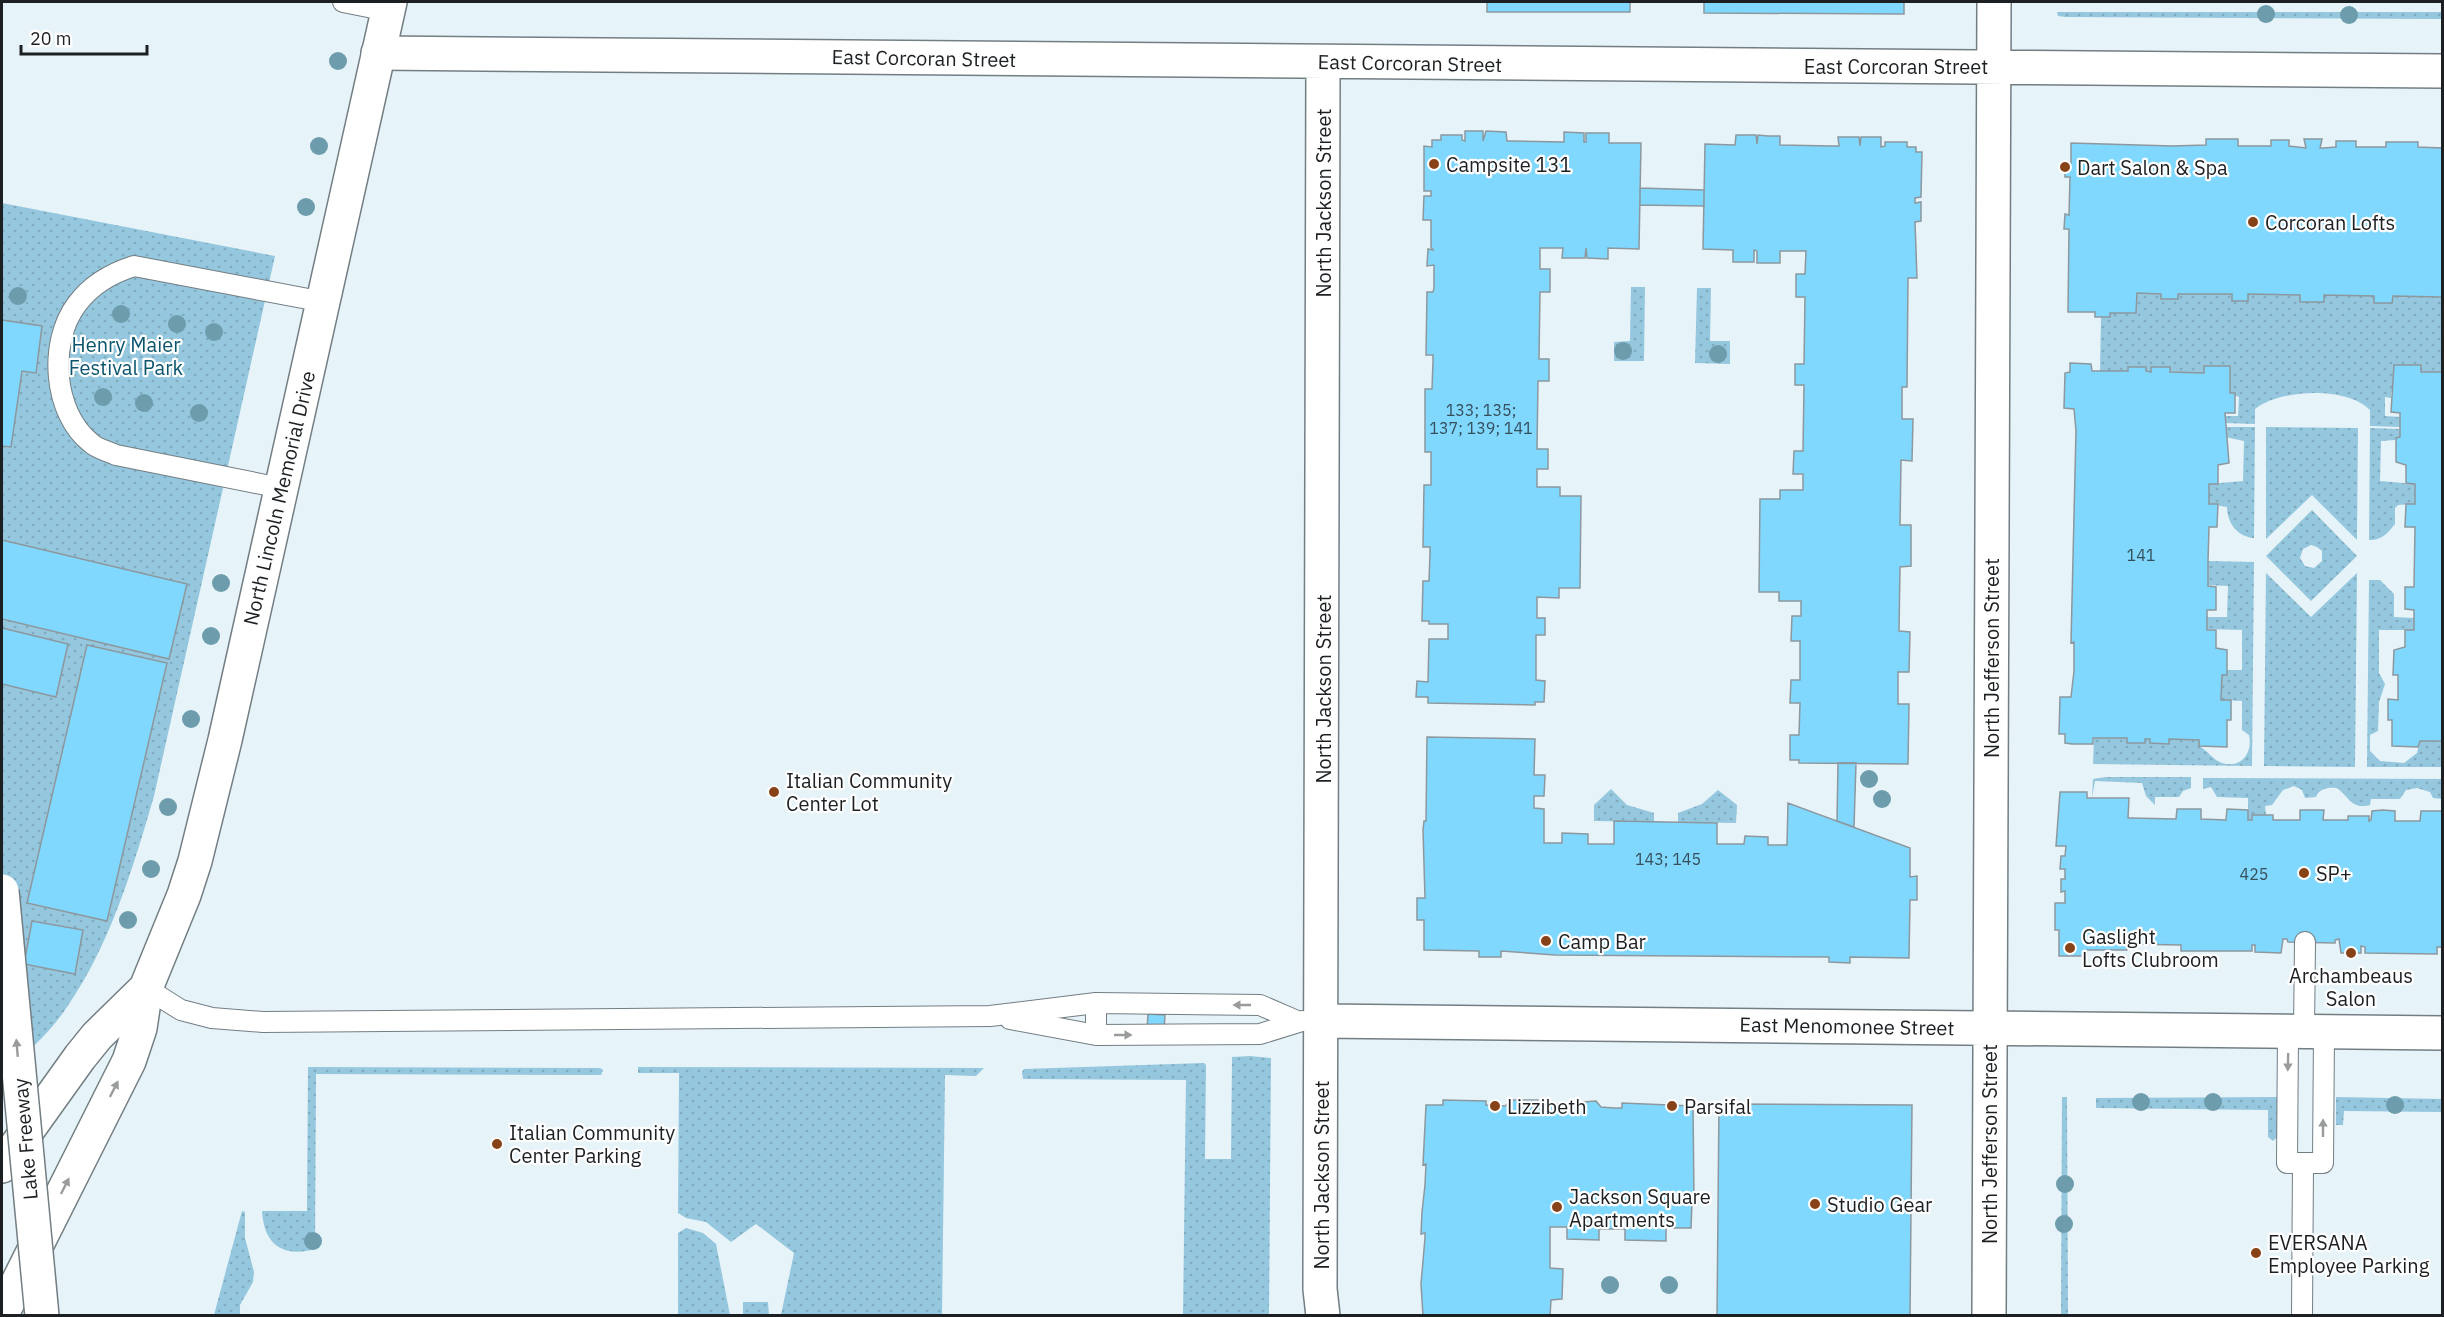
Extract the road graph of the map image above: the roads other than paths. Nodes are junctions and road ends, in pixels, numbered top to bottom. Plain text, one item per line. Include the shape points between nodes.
1 (343, 2) edge
2 (1994, 2) edge
3 (389, 6) edge
4 (378, 53) junction
5 (1323, 62) junction
6 (1993, 66) junction
7 (2442, 71) edge
8 (324, 302) junction
9 (281, 488) junction
10 (2, 891) edge
11 (2305, 942) dead end
12 (146, 988) junction
13 (1096, 1003) junction
14 (990, 1016) junction
15 (1310, 1021) junction
16 (1990, 1028) junction
17 (2305, 1032) junction
18 (2442, 1033) edge
19 (1096, 1035) junction
20 (2304, 1163) junction
21 (2, 1166) edge
22 (2, 1314) edge
23 (42, 1316) edge
24 (1323, 1316) edge
25 (1989, 1316) edge
26 (2302, 1316) edge

1 - 3 lane
2 - 6 main road, North Jefferson Street
3 - 4 main road, North Lincoln Memorial Drive
4 - 5 main road, East Corcoran Street
4 - 8 main road, North Lincoln Memorial Drive
5 - 6 main road, East Corcoran Street
5 - 15 main road, North Jackson Street
6 - 7 main road, East Corcoran Street
6 - 16 main road, North Jefferson Street
8 - 9 main road, North Lincoln Memorial Drive
8 - 9 lane via 134,266 99,283 77,304 63,332 58,376 65,408 92,444 116,455
9 - 12 main road, North Lincoln Memorial Drive via 195,861
23 -> 10 main road, Lake Freeway, bridge
11 - 17 lane
12 - 14 lane via 181,1010 212,1018 263,1022
12 - 21 main road, North Lincoln Memorial Drive via 80,1057
22 -> 12 main road, North Lincoln Memorial Drive via 129,1061 140,1028
13 - 14 lane
15 -> 13 lane via 1260,1005
13 - 19 lane
14 - 19 lane
15 - 16 main road, East Menomonee Street
19 -> 15 lane via 1260,1034
15 - 24 main road, North Jackson Street
16 - 17 main road, East Menomonee Street
16 - 25 main road, North Jefferson Street
17 - 18 main road, East Menomonee Street
20 -> 17 lane
17 -> 20 lane
20 - 26 lane

